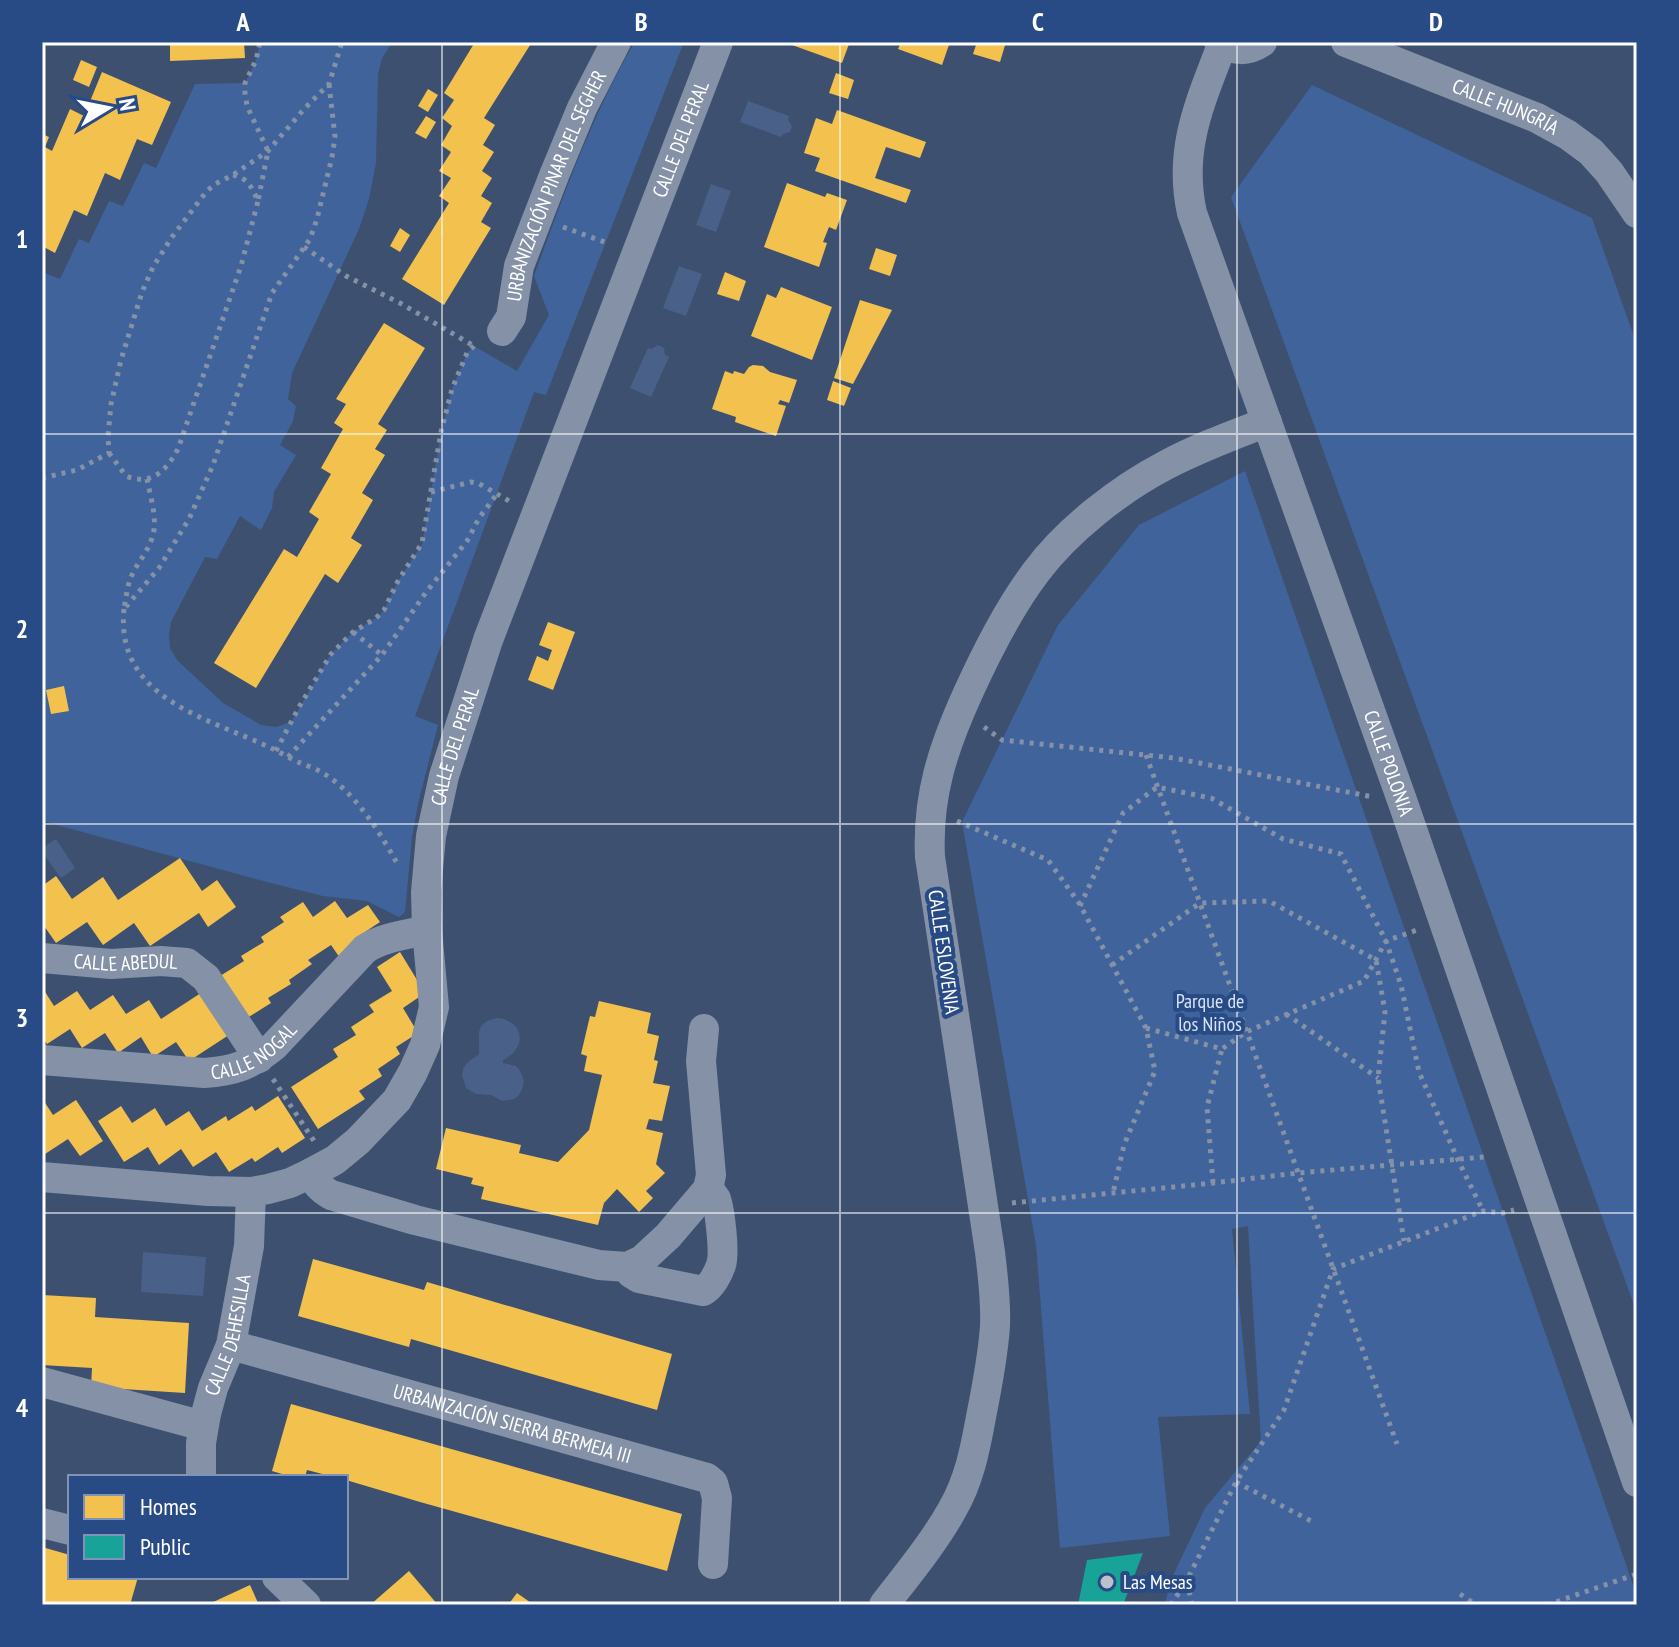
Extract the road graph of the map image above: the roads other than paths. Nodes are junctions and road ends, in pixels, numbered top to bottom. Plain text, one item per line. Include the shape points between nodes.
1 (616, 42) edge
2 (718, 42) edge
3 (1262, 42) edge
4 (1346, 42) edge
5 (1220, 43) edge
6 (1637, 213) edge
7 (502, 331) road end
8 (1267, 422) junction
9 (427, 930) junction
10 (42, 958) edge
11 (704, 1029) dead end
12 (259, 1058) junction
13 (42, 1060) edge
14 (320, 1168) junction
15 (42, 1177) edge
16 (708, 1189) junction
17 (251, 1192) junction
18 (627, 1267) junction
19 (231, 1345) junction
20 (42, 1382) edge
21 (203, 1426) junction
22 (200, 1475) edge
23 (1637, 1482) edge
24 (42, 1523) edge
25 (68, 1530) edge
26 (713, 1564) dead end
27 (279, 1579) edge
28 (306, 1605) edge
29 (884, 1605) edge

1 - 7 street, URBANIZACIÓN PINAR DEL SEGHER via 582,108 538,217 519,266 511,317
2 - 9 street, CALLE DEL PERAL via 488,640 444,776 431,836
3 - 5 street via 1250,49
4 - 6 street, CALLE HUNGRÍA via 1568,135 1609,172
5 - 8 street, CALLE POLONIA via 1189,141 1187,191
8 - 23 street, CALLE POLONIA
8 - 29 street, CALLE ESLOVENIA via 1166,465 1068,536 1014,603 982,662 943,757 930,812 930,857 983,1205 995,1323 974,1457 964,1487
9 - 12 street, CALLE NOGAL via 365,949
9 - 14 street, CALLE DEL PERAL via 434,1007 413,1072 397,1100 358,1141
10 - 12 street, CALLE ABEDUL via 187,963 206,978
11 - 16 street
12 - 13 street, CALLE NOGAL via 232,1070 204,1073
14 - 17 street, CALLE DEL PERAL via 290,1183
14 - 18 street via 315,1181 331,1195 599,1265
15 - 17 street, CALLE DEL PERAL
16 - 18 street via 668,1236
16 - 18 street via 715,1196 723,1253 709,1288 639,1278
17 - 19 street, CALLE DEHESILLA via 249,1246
19 - 21 street, CALLE DEHESILLA
19 - 26 street, URBANIZACIÓN SIERRA BERMEJA III via 707,1478 717,1498
20 - 21 street
21 - 22 street, CALLE DEHESILLA
24 - 25 street
27 - 28 street

